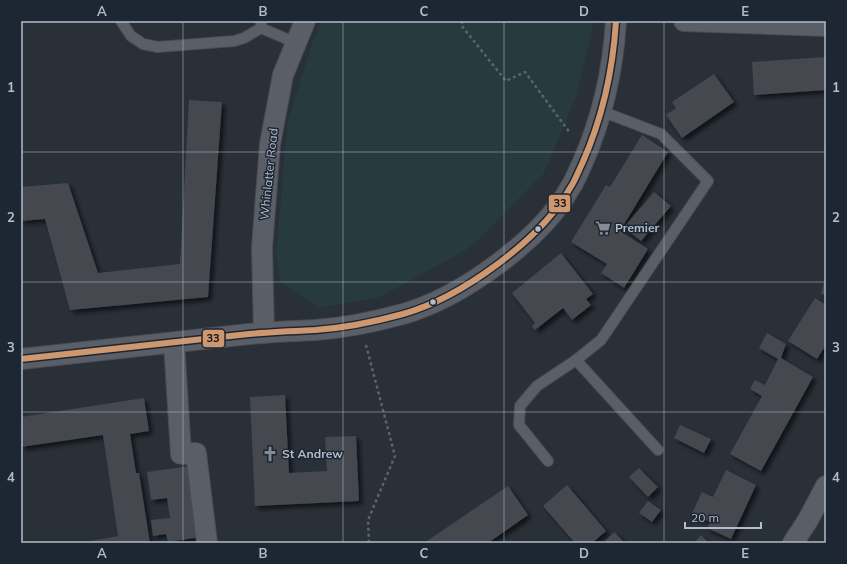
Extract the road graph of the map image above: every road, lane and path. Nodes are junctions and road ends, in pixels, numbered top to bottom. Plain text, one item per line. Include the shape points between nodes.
1 (121, 21) edge
2 (305, 21) edge
3 (463, 21) edge
4 (616, 21) edge
5 (684, 21) edge
6 (261, 24) edge
7 (826, 26) edge
8 (296, 43) junction
9 (601, 111) junction
10 (585, 155) junction
11 (360, 323) junction
12 (264, 333) junction
13 (174, 343) junction
14 (21, 359) edge
15 (576, 360) junction
16 (658, 450) dead end
17 (548, 462) dead end
18 (826, 486) edge
19 (206, 543) edge
20 (369, 543) edge
21 (793, 543) edge

1 - 6 lane via 131,36 143,44 158,47 234,41 244,38
2 - 8 street, Whinlatter Road
3 - 10 path via 461,25 506,81 525,72
4 - 9 street via 615,46
5 - 7 street
6 - 8 lane
8 - 12 street, Whinlatter Road via 283,75 270,144 262,248
9 - 10 street
9 - 15 lane via 661,134 708,181 601,340
10 - 11 street via 570,188 551,216 502,261 472,282 435,302 404,314
11 - 12 street via 317,330
11 - 20 path via 395,456 368,520
12 - 13 street
13 - 14 street
13 - 19 street via 181,454 196,453
15 - 16 lane
15 - 17 lane via 537,386 520,406 519,425
18 - 21 street

